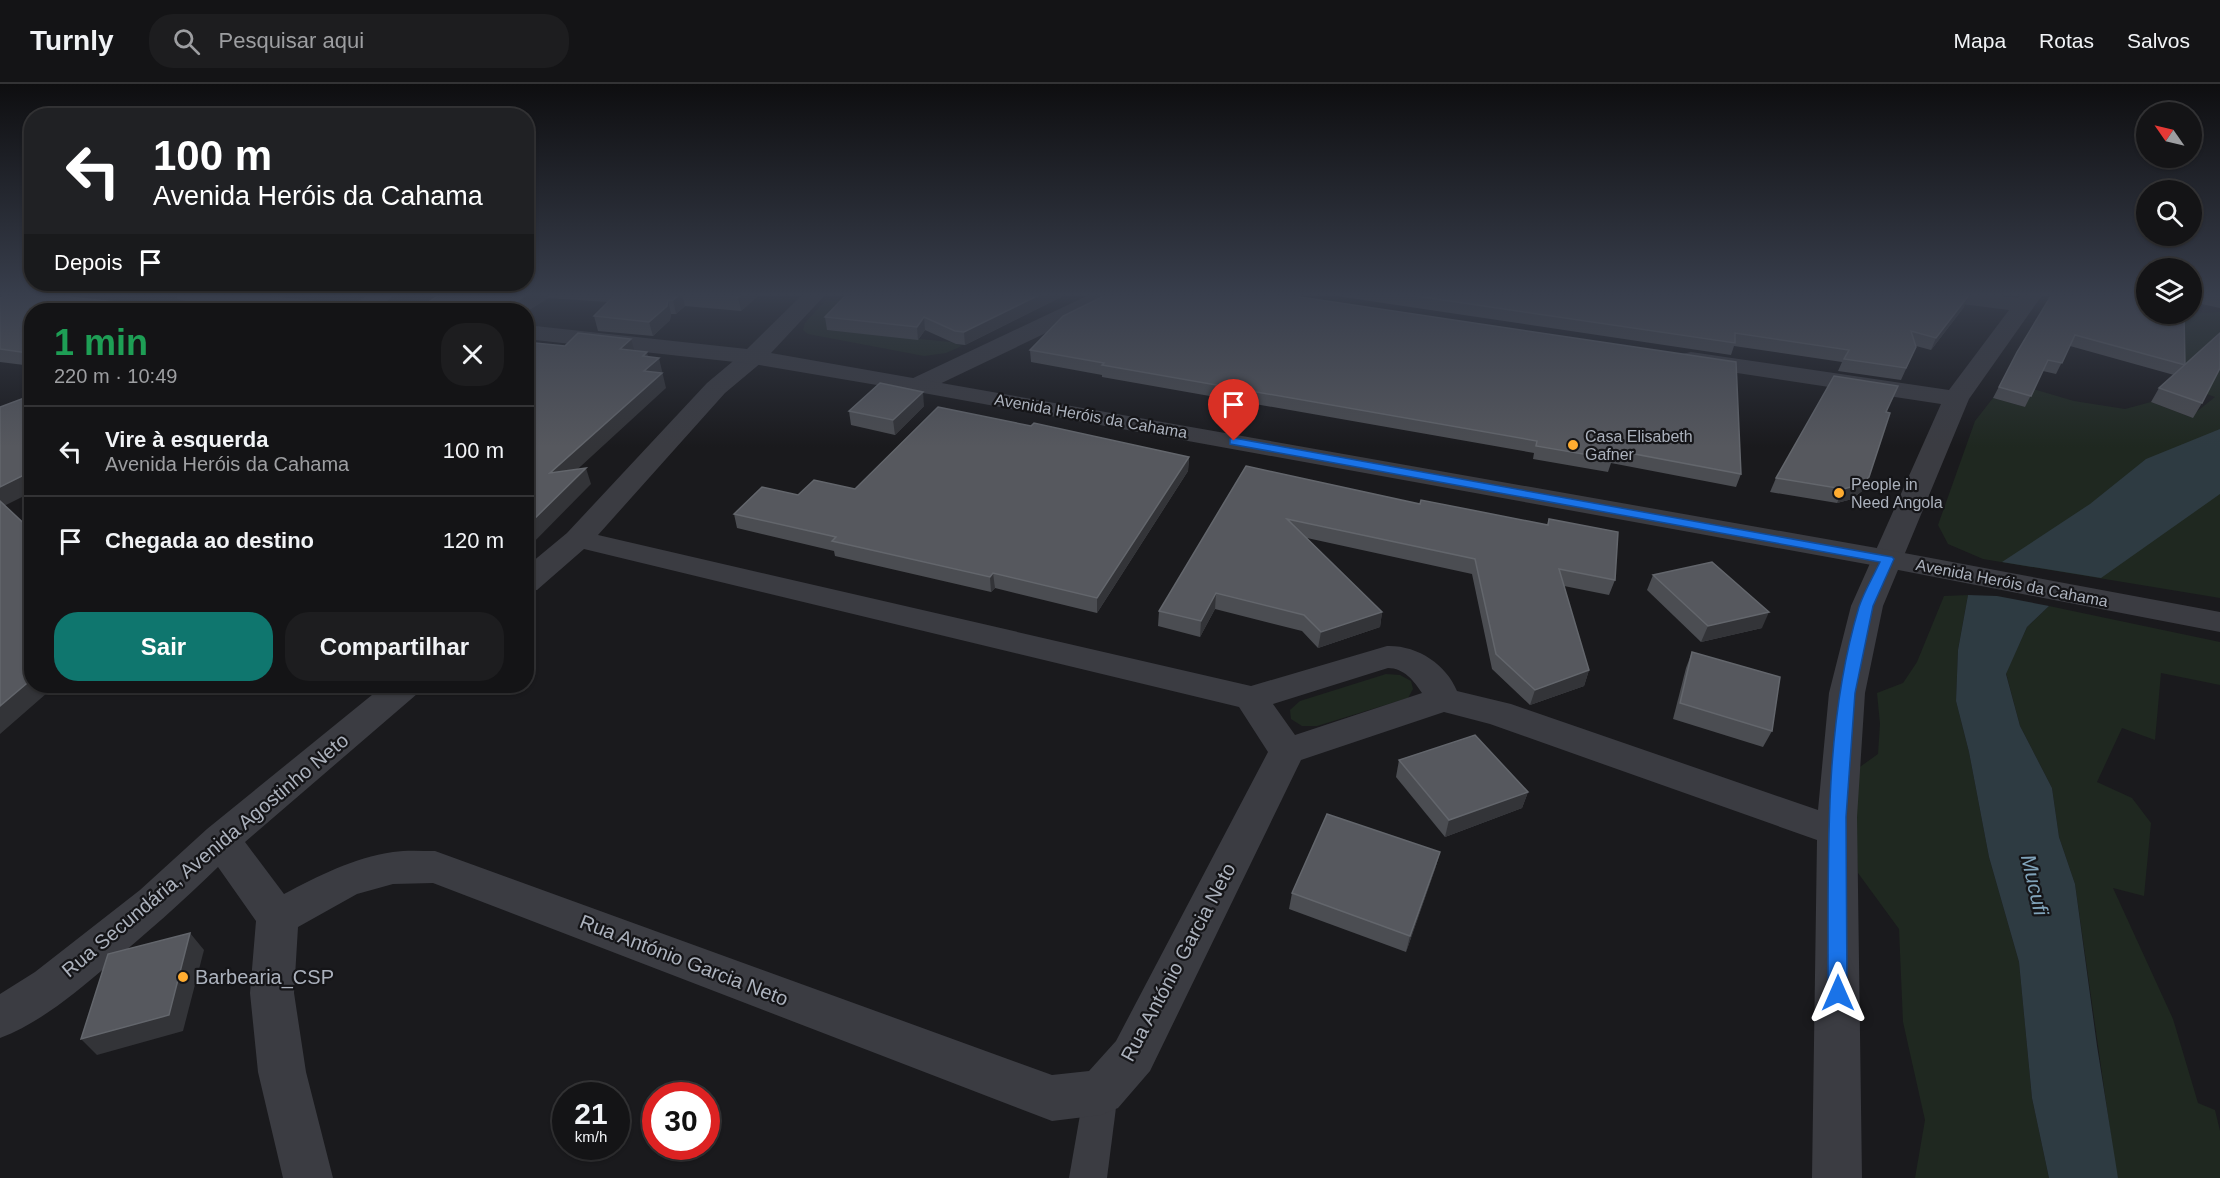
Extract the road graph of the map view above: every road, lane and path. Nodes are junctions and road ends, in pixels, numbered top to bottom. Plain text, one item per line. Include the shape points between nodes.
1 (645, 345) edge
2 (765, 345) edge
3 (1002, 345) edge
4 (1996, 345) edge
5 (1675, 356) edge
6 (753, 357) junction
7 (918, 385) junction
8 (1956, 399) junction
9 (21, 527) edge
10 (24, 527) edge
11 (578, 539) junction
12 (1888, 559) junction
13 (534, 576) edge
14 (2220, 621) edge
15 (397, 693) edge
16 (1251, 698) junction
17 (1440, 699) junction
18 (1287, 751) junction
19 (1838, 832) junction
20 (221, 840) junction
21 (277, 918) junction
22 (0, 1018) edge
23 (1101, 1092) junction
24 (308, 1178) edge
25 (1088, 1178) edge
26 (1837, 1178) edge

1 - 6 street, Avenida Heróis da Cahama
2 - 6 street
3 - 7 street
4 - 8 street
5 - 8 street
6 - 7 street, Avenida Heróis da Cahama
6 - 11 street via 716,388
7 - 12 street, Avenida Heróis da Cahama
8 - 12 street
9 - 10 path
11 - 13 street
11 - 16 street
12 - 14 street, Avenida Heróis da Cahama
12 - 19 street via 1866,606 1847,693
15 - 20 street, Rua Secundária, Avenida Agostinho Neto
16 - 17 street via 1386,657 1401,656 1413,661 1440,690
16 - 18 street
17 - 18 street
17 - 19 street via 1498,713
18 - 23 street, Rua António Garcia Neto via 1133,1056
19 - 26 street
20 - 21 street
20 - 22 street, Rua Secundária, Avenida Agostinho Neto via 155,902 51,986
21 - 23 street, Rua António Garcia Neto via 345,881 393,868 435,867 1052,1098
21 - 24 street via 272,993 282,1072
23 - 25 lane

